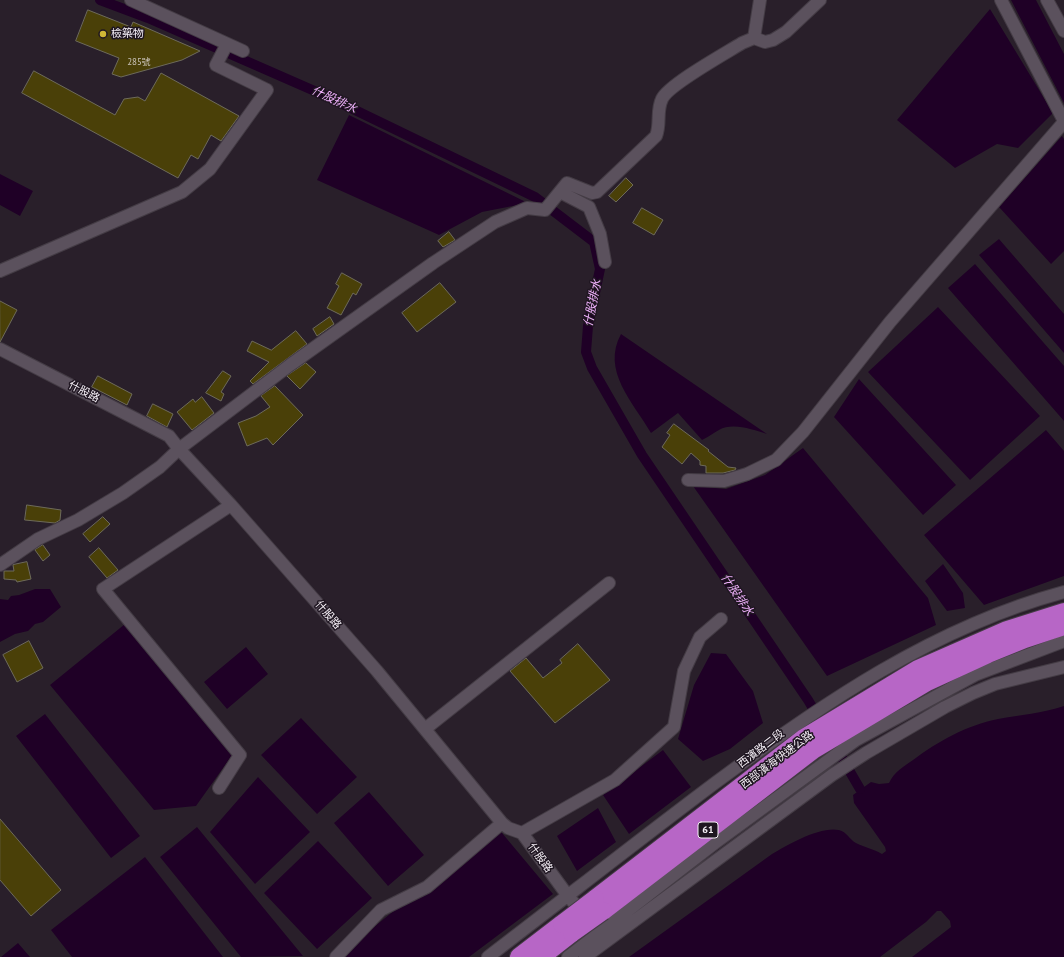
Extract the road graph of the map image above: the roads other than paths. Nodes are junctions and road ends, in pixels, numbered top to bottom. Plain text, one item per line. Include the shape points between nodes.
1 (131, 0) edge
2 (760, 0) edge
3 (820, 0) edge
4 (1001, 0) edge
5 (1047, 0) edge
6 (1064, 31) edge
7 (754, 38) junction
8 (227, 44) junction
9 (243, 51) dead end
10 (1064, 121) edge
11 (559, 194) junction
12 (605, 262) dead end
13 (0, 271) edge
14 (0, 349) edge
15 (179, 449) junction
16 (688, 480) dead end
17 (231, 505) junction
18 (0, 564) edge
19 (609, 583) dead end
20 (1064, 592) edge
21 (1064, 612) edge
22 (721, 620) dead end
23 (1064, 626) edge
24 (1064, 641) edge
25 (1064, 667) edge
26 (842, 722) junction
27 (425, 729) junction
28 (808, 744) junction
29 (219, 788) dead end
30 (502, 823) junction
31 (522, 833) junction
32 (568, 896) junction
33 (567, 928) junction
34 (603, 937) junction
35 (336, 957) edge
36 (488, 957) edge
37 (519, 957) edge
38 (541, 957) edge
39 (568, 957) edge
40 (584, 957) edge

1 - 8 street
2 - 7 street
3 - 7 street via 786,32 773,40 765,42
4 - 10 street
5 - 6 street
7 - 11 street via 742,43 666,93 659,108 659,130 656,136 597,192 592,193 568,183
8 - 9 street
8 - 13 street via 216,65 267,90 210,169 182,192
10 - 16 street via 890,322 804,432 776,460 747,474 724,481
11 - 12 street via 589,207 600,234
11 - 15 street via 545,210 526,208 495,222 433,263 290,365
14 - 15 street, 什股路 via 170,436
15 - 17 street, 什股路
15 - 18 street via 160,467 123,493 78,520 38,538
17 - 27 street, 什股路
17 - 29 street via 103,588 240,755
19 - 27 street
20 - 26 street, 西濱路二段 via 1037,599 918,649 873,674
21 - 26 highway, 西部濱海快速公路 / 61 via 1007,630 918,669
22 - 31 street via 700,637 684,671 674,727 615,780
23 - 26 highway, 西部濱海快速公路 / 61 via 988,654
24 - 26 street, 西濱路二段
25 - 34 street via 995,684 973,693 866,753 832,774
26 - 28 highway, 西部濱海快速公路 / 61
26 - 28 street, 西濱路二段
27 - 30 street, 什股路
28 - 32 street, 西濱路二段
28 - 33 highway, 西部濱海快速公路 / 61, bridge
28 - 34 street, 西濱路二段 via 715,843
30 - 31 street, 什股路
30 - 35 street via 427,887 381,910
31 - 32 street, 什股路
32 - 34 street, 什股路
32 - 36 street, 西濱路二段
33 - 37 highway, 西部濱海快速公路 / 61
33 - 38 highway, 西部濱海快速公路 / 61
34 - 39 street, 西濱路二段
34 - 40 street

